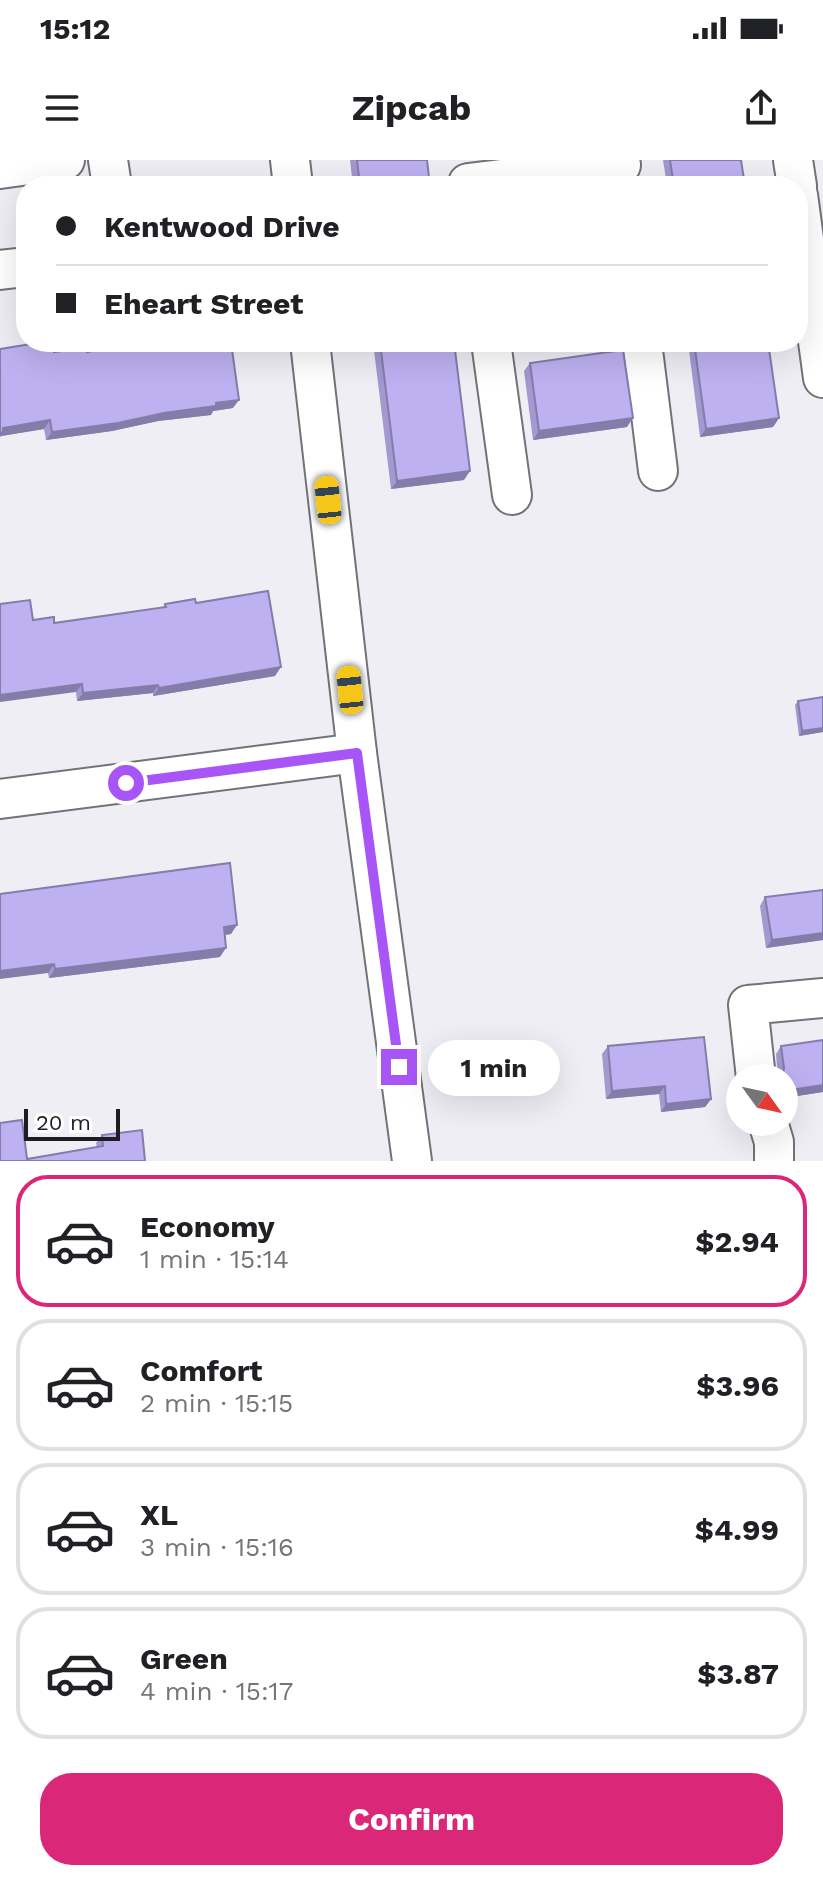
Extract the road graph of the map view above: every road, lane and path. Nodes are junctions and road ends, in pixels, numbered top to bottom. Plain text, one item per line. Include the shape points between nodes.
1 (65, 160) edge
2 (0, 169) edge
3 (622, 170) edge
4 (467, 176) edge
5 (808, 268) edge
6 (311, 352) edge
7 (492, 352) edge
8 (643, 352) edge
9 (823, 378) edge
10 (658, 471) dead end
11 (512, 495) dead end
12 (357, 753) junction
13 (0, 799) edge
14 (823, 998) edge
15 (754, 1064) edge
16 (772, 1136) edge
17 (412, 1161) edge
18 (774, 1161) edge

1 - 2 street
3 - 4 street
5 - 9 street
6 - 12 street
7 - 11 street
8 - 10 street
12 - 13 street
12 - 17 street
14 - 15 street via 748,1005
16 - 18 street

